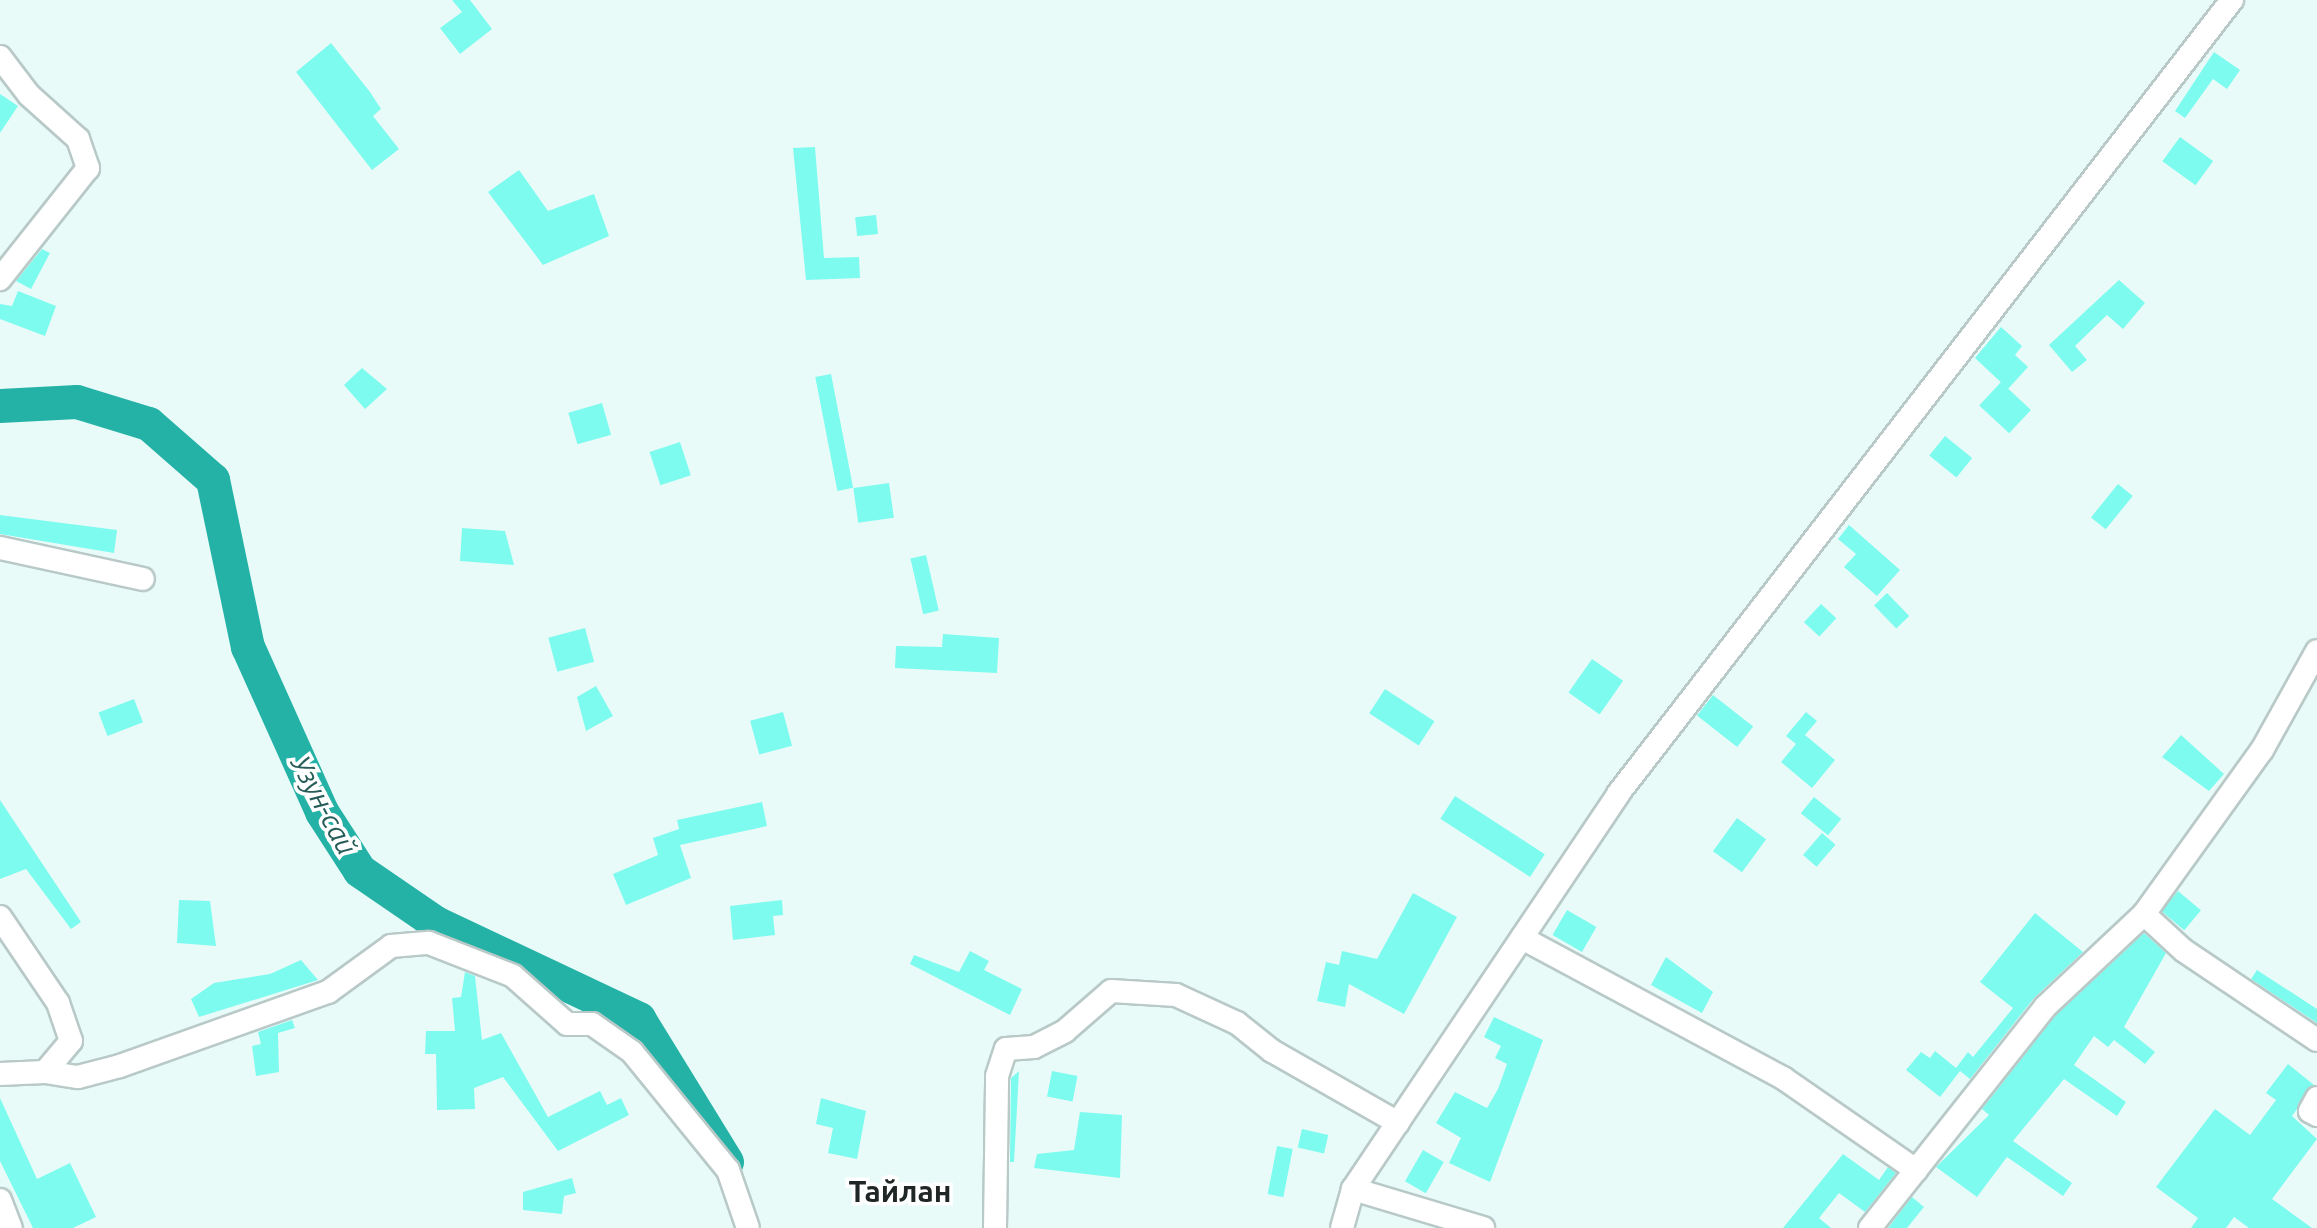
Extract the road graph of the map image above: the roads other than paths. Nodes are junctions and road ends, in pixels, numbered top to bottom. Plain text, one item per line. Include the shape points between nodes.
1 (2232, 0) edge
2 (0, 57) edge
3 (0, 279) edge
4 (0, 548) edge
5 (143, 579) dead end
6 (2317, 651) edge
7 (2144, 914) junction
8 (0, 917) edge
9 (1522, 938) junction
10 (2317, 1040) edge
11 (45, 1072) junction
12 (0, 1074) edge
13 (2317, 1098) edge
14 (2317, 1115) edge
15 (1398, 1123) junction
16 (1916, 1170) junction
17 (1353, 1189) junction
18 (0, 1200) edge
19 (11, 1228) edge
20 (748, 1228) edge
21 (995, 1228) edge
22 (1342, 1228) edge
23 (1483, 1228) edge
24 (1870, 1228) edge

1 - 9 street via 1618,794
2 - 3 street via 29,95 78,139 88,168
4 - 5 street
6 - 7 street via 2262,750
7 - 10 street via 2183,950
7 - 16 street via 2045,1007
8 - 11 street via 58,1003 71,1041
9 - 15 street
9 - 16 street via 1783,1078
11 - 12 street
11 - 20 street via 78,1077 120,1066 328,992 391,946 429,943 513,976 567,1024 592,1024 632,1052 728,1170
13 - 14 street via 2310,1111
15 - 17 street
15 - 21 street via 1272,1051 1237,1023 1176,995 1111,991 1098,995 1065,1031 1034,1047 1006,1049 997,1076
16 - 24 street
17 - 22 street
17 - 23 street
18 - 19 street

